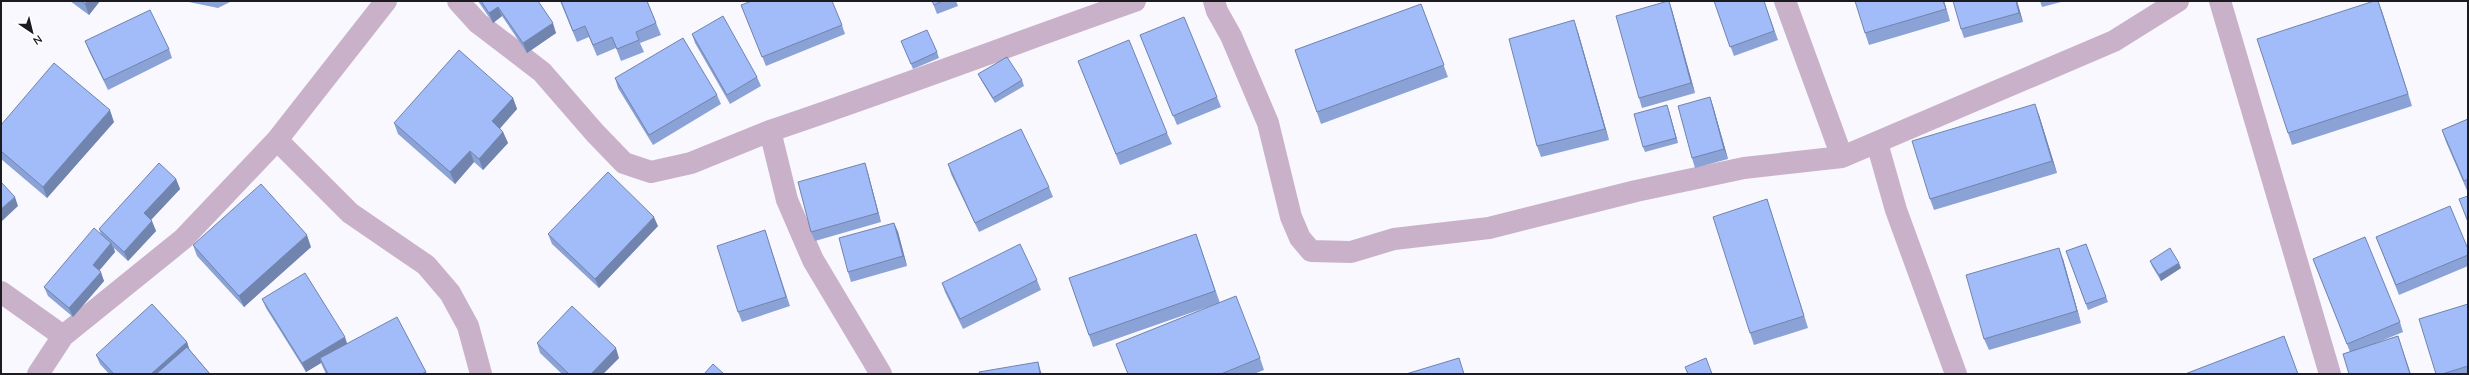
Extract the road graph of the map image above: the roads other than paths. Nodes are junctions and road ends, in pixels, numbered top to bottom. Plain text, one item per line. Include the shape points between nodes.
1 (458, 1) edge
2 (1135, 1) edge
3 (1214, 1) edge
4 (1785, 1) edge
5 (2178, 1) edge
6 (2220, 1) edge
7 (382, 2) edge
8 (770, 131) junction
9 (277, 140) junction
10 (1877, 143) junction
11 (1842, 157) junction
12 (1, 292) edge
13 (63, 336) junction
14 (38, 374) edge
15 (481, 374) edge
16 (881, 374) edge
17 (1956, 374) edge
18 (2330, 374) edge

1 - 8 street via 478,23 542,72 624,163 651,172 690,163
2 - 8 street
3 - 11 street via 1268,123 1291,217 1300,238 1311,251 1351,252 1394,240 1489,228 1636,191 1744,168
4 - 11 street
5 - 10 street via 2114,41
6 - 18 street
7 - 9 street
8 - 16 street via 787,200 813,260
9 - 13 street via 183,239
9 - 15 street via 350,213 426,265 450,293 468,326
10 - 11 street
10 - 17 street via 1896,210
12 - 13 street
13 - 14 street

